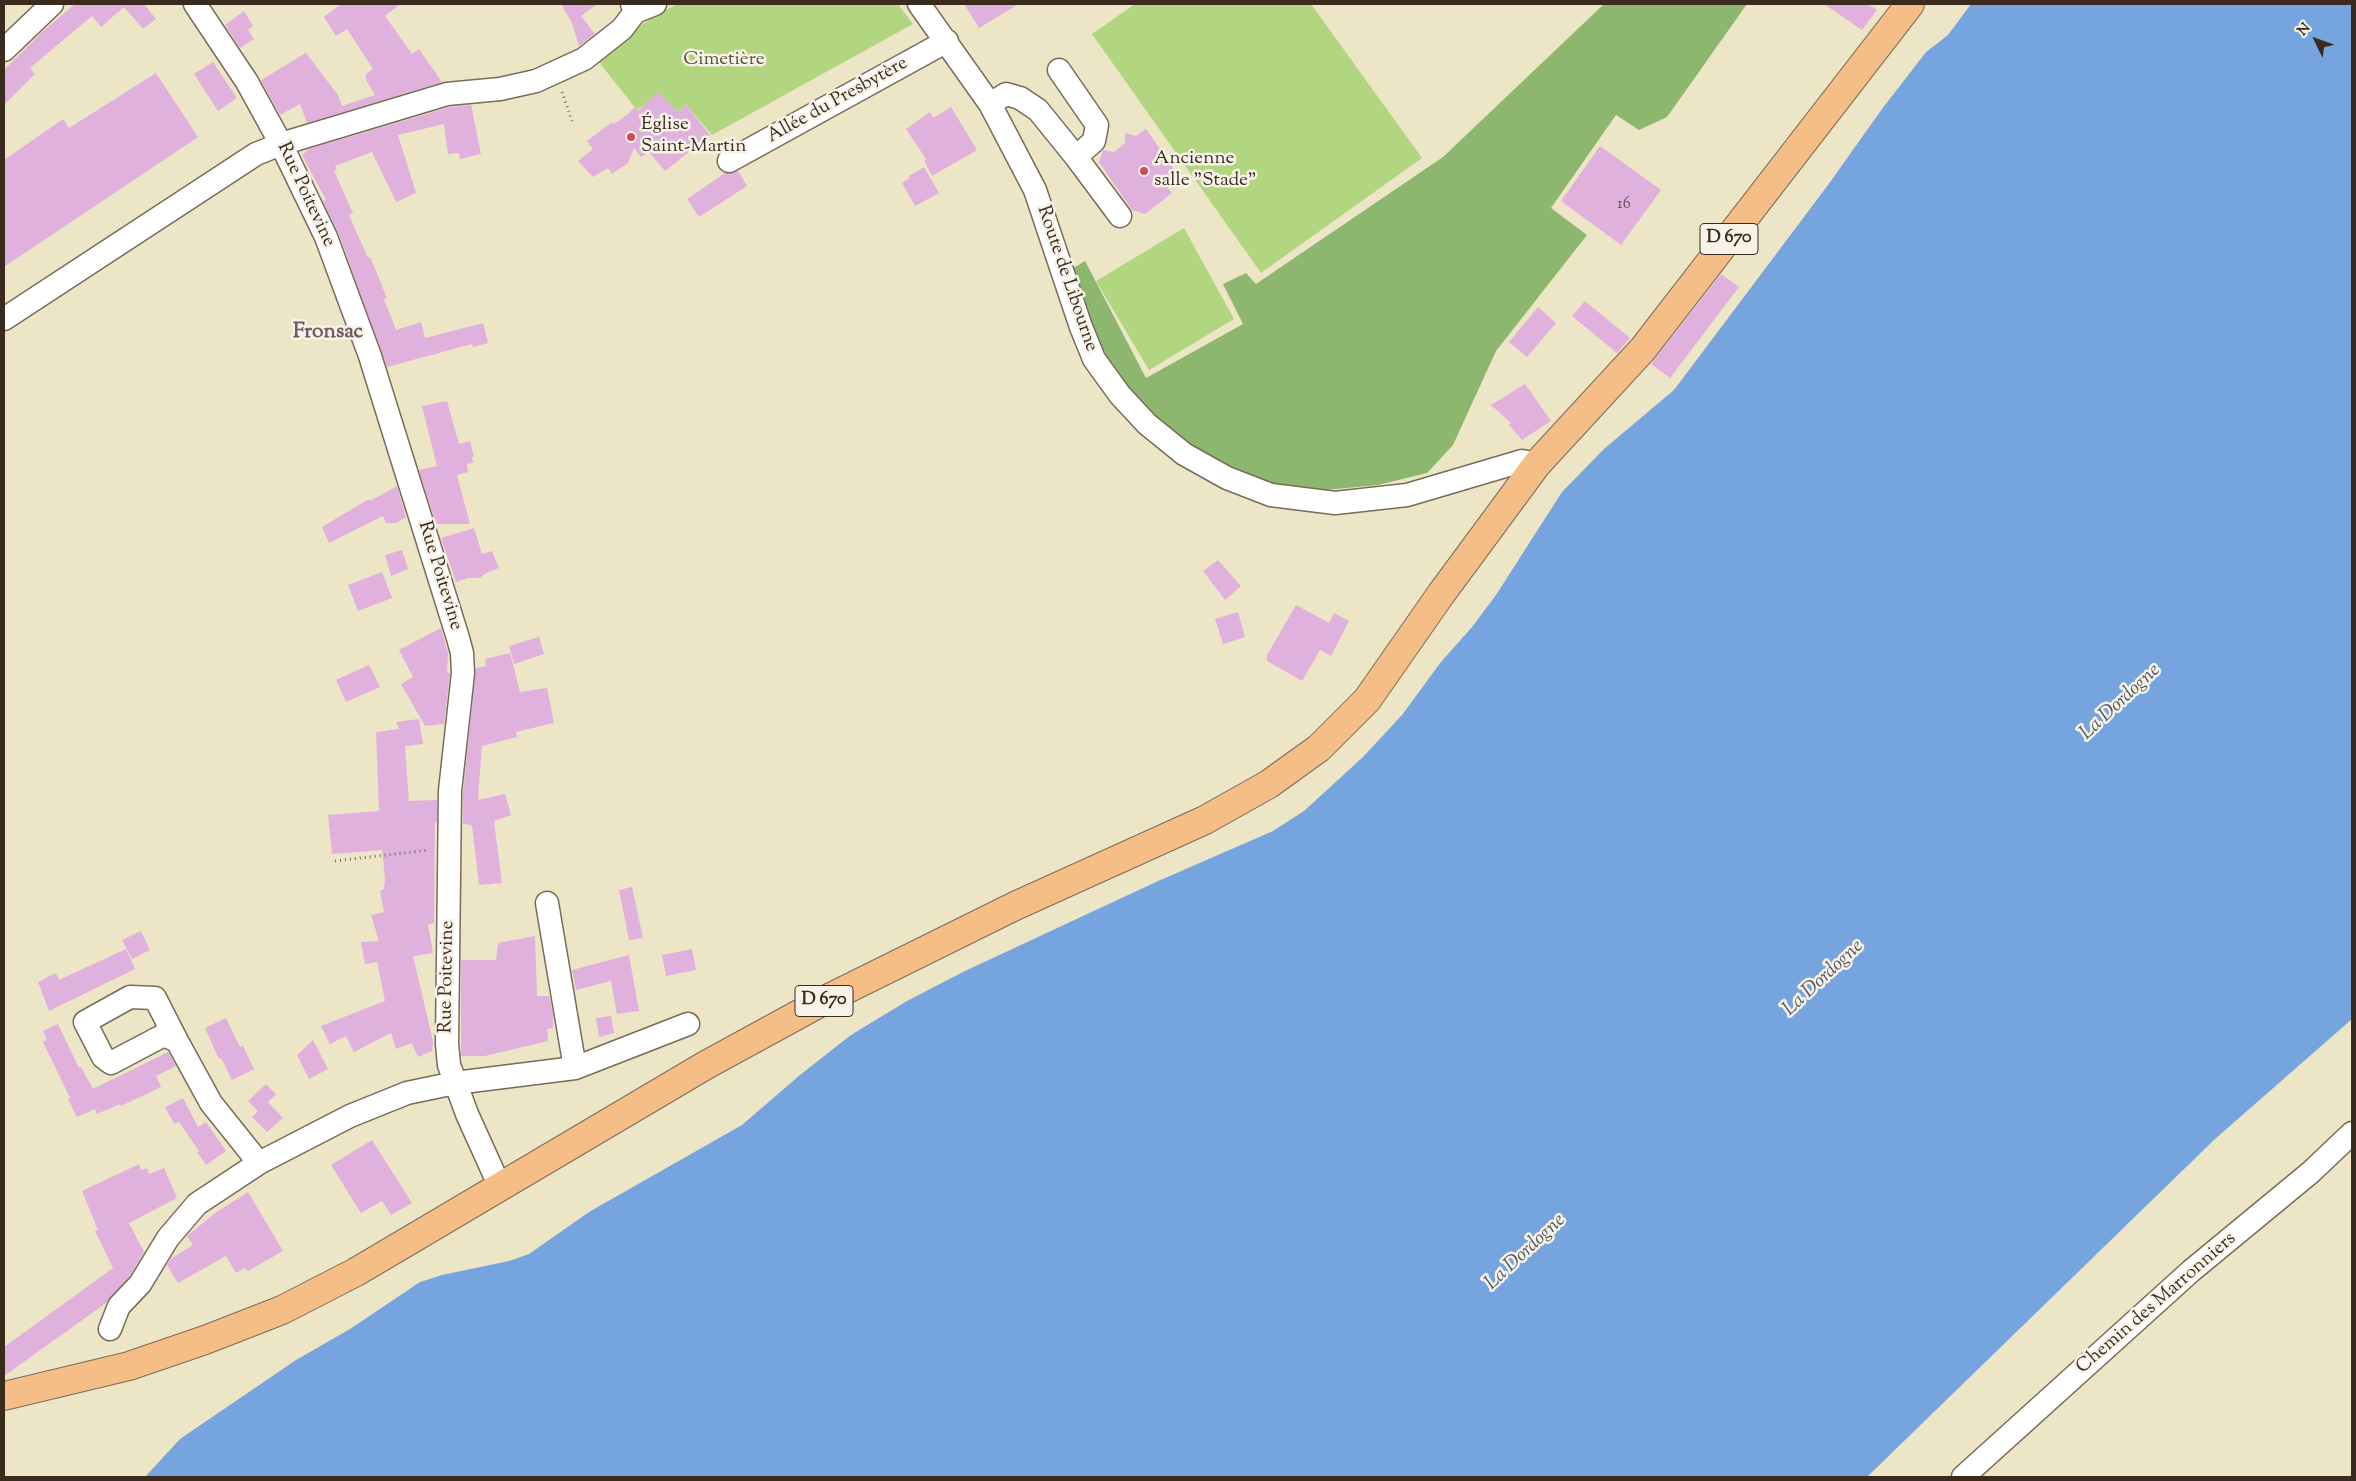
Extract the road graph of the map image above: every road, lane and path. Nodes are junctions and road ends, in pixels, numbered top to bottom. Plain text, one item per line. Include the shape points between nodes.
1 (52, 4) edge
2 (195, 4) edge
3 (655, 4) edge
4 (919, 4) edge
5 (1910, 4) edge
6 (634, 8) edge
7 (947, 41) junction
8 (4, 50) edge
9 (1059, 70) dead end
10 (555, 72) junction
11 (990, 104) junction
12 (572, 121) dead end
13 (281, 144) junction
14 (1076, 157) junction
15 (729, 161) dead end
16 (1120, 216) dead end
17 (4, 319) edge
18 (1536, 464) junction
19 (450, 848) junction
20 (335, 861) dead end
21 (547, 903) dead end
22 (688, 1024) dead end
23 (177, 1041) dead end
24 (575, 1068) junction
25 (455, 1083) junction
26 (2352, 1133) edge
27 (259, 1164) junction
28 (500, 1187) junction
29 (110, 1329) dead end
30 (4, 1396) edge
31 (1964, 1477) edge

1 - 8 street
2 - 13 street, Rue Poitevine via 247,82
3 - 6 street
4 - 7 street, Route de Libourne
5 - 18 main road, D 670 via 1642,349
6 - 10 street via 622,29 584,59
7 - 11 street, Route de Libourne
7 - 15 street, Allée du Presbytère
9 - 14 street via 1097,125 1094,141
10 - 12 path
10 - 13 street via 536,81 500,89 446,94
11 - 14 street via 1006,94 1020,98 1038,110
11 - 18 street, Route de Libourne via 1035,190 1094,359 1120,395 1147,424 1184,454 1227,478 1271,495 1335,503 1407,495 1522,461
13 - 17 street via 256,154
13 - 19 street, Rue Poitevine via 326,237 370,356 462,653 450,791
14 - 16 street
18 - 28 main road, D 670 via 1367,700 1319,748 1269,784 1205,820 1015,906 825,1000 706,1065
19 - 20 path
19 - 25 street, Rue Poitevine via 447,1044
21 - 24 street
22 - 24 street
23 - 27 street via 211,1103
24 - 25 street
25 - 27 street via 407,1094 350,1116
25 - 28 street, Rue Poitevine via 473,1132
26 - 31 street, Chemin des Marronniers via 2311,1172 2191,1271
27 - 29 street via 197,1204 168,1238 140,1284 119,1306
28 - 30 main road, D 670 via 356,1272 282,1310 129,1366

